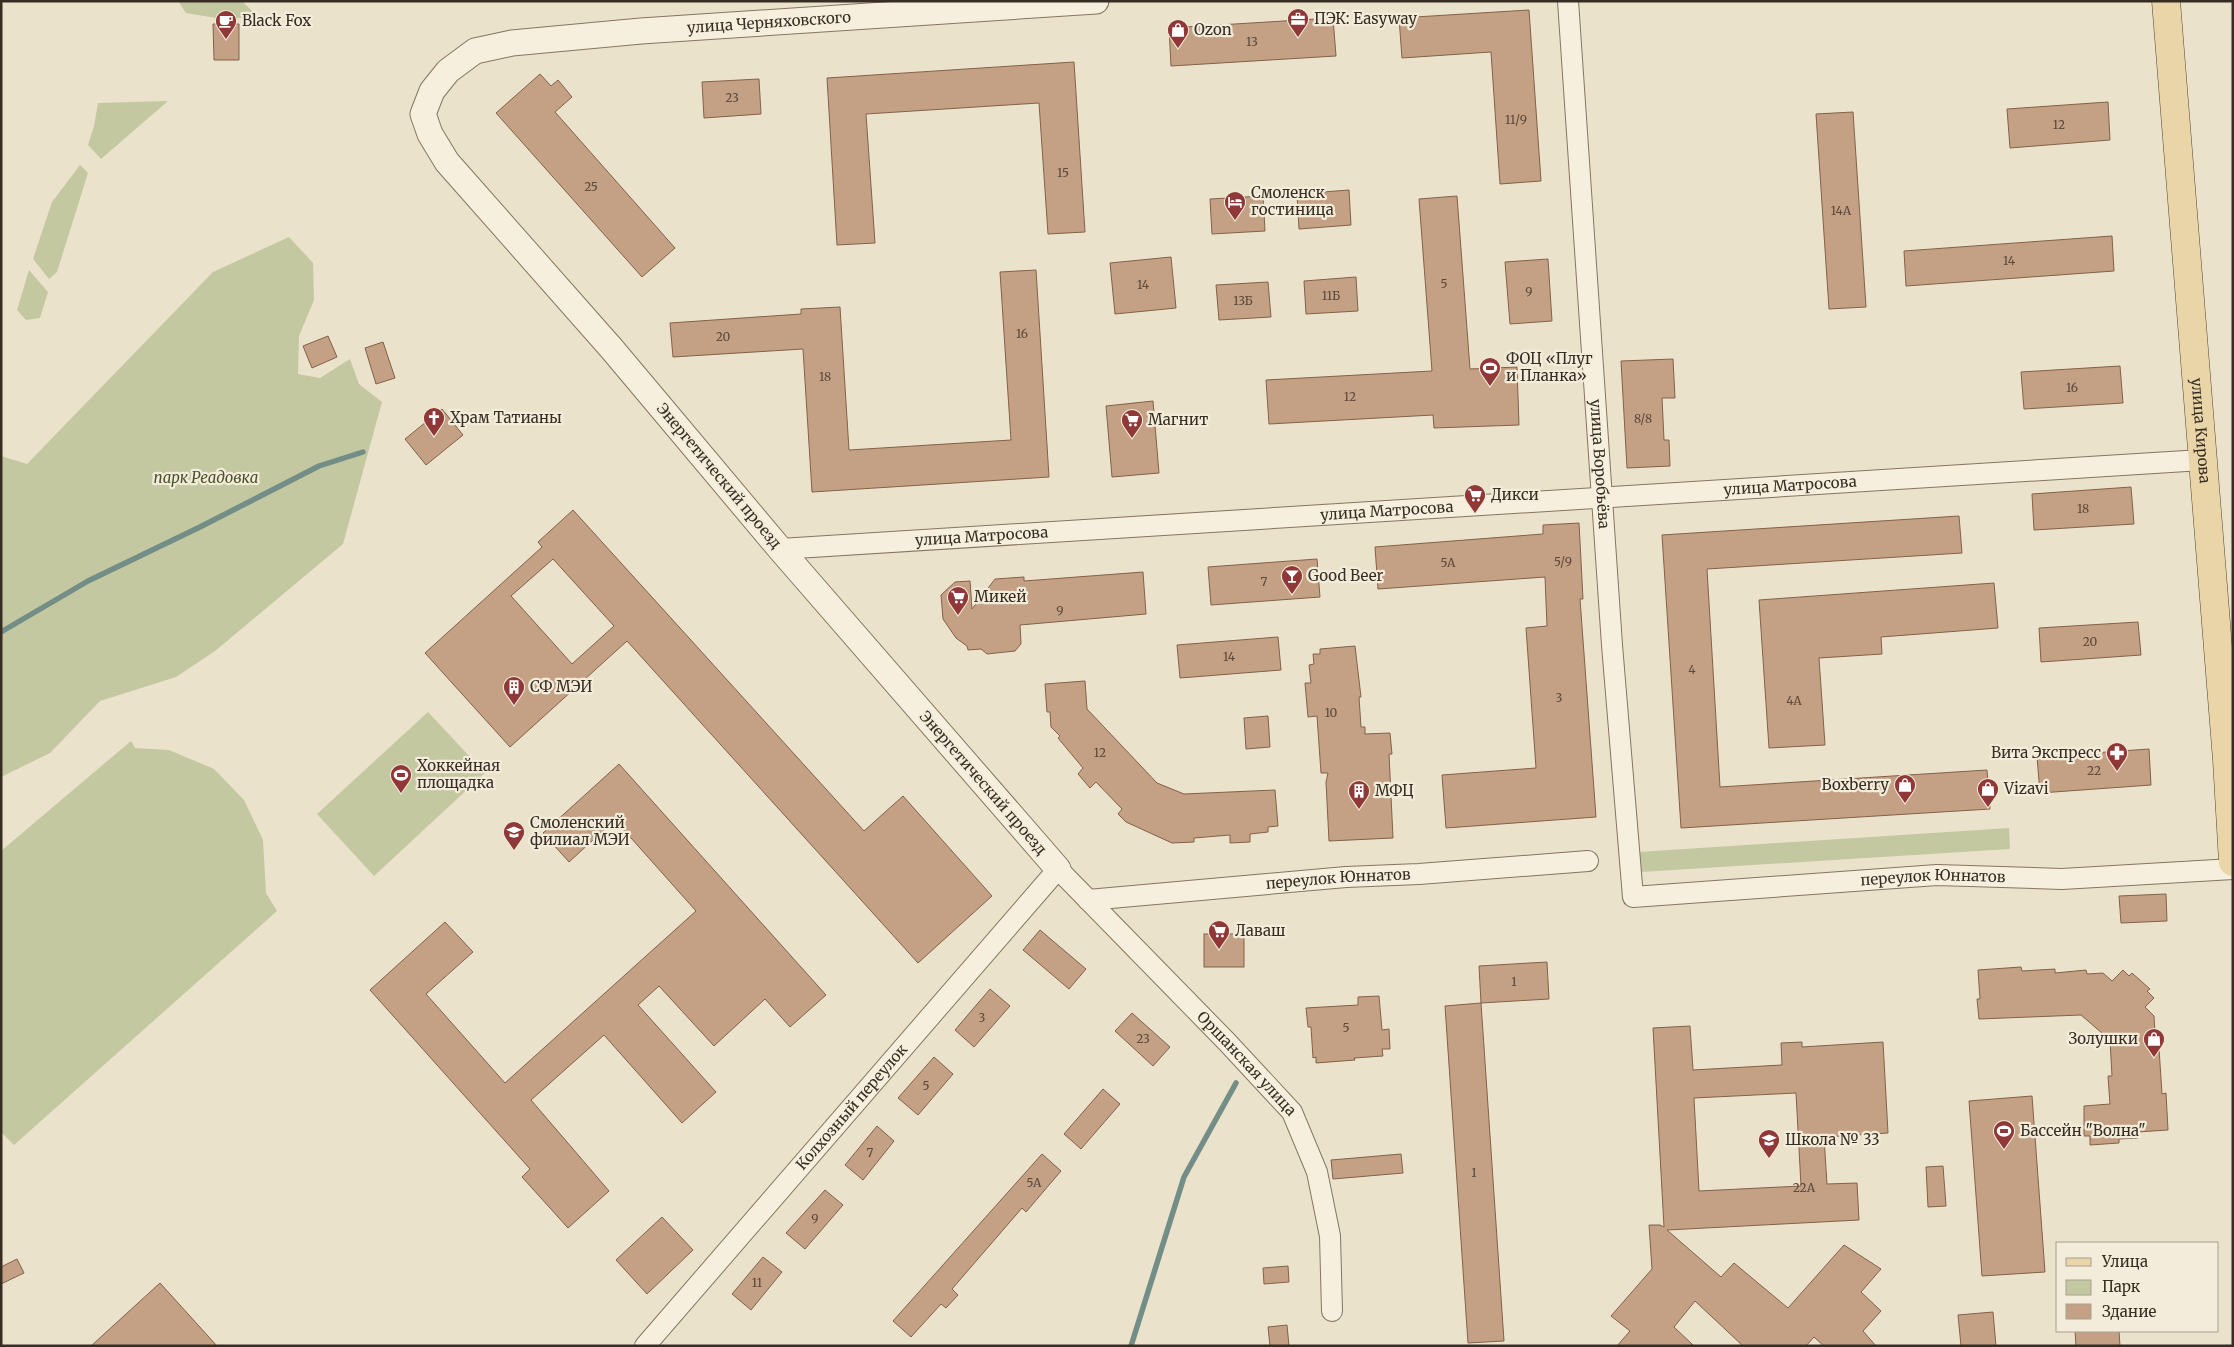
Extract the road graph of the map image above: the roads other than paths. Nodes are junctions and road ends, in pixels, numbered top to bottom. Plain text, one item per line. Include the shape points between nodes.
1 (1096, 1) edge
2 (1568, 1) edge
3 (2166, 1) edge
4 (448, 71) joint
5 (2202, 460) junction
6 (1603, 499) junction
7 (780, 550) junction
8 (1588, 861) dead end
9 (2233, 862) edge
10 (1058, 869) junction
11 (2233, 869) edge
12 (1633, 897) joint
13 (1088, 900) junction
14 (1332, 1311) dead end
15 (645, 1346) edge

1 - 4 street, улица Черняховского via 641,30 512,43 475,51
2 - 6 street, улица Воробьёва
3 - 5 main road, улица Кирова
4 - 7 street, Энергетический проезд via 432,90 423,114 430,134 447,162 612,349
5 - 6 street, улица Матросова
5 - 9 main road, улица Кирова
6 - 7 street, улица Матросова
6 - 12 street, улица Воробьёва
7 - 10 street, Энергетический проезд
8 - 13 street, переулок Юннатов via 1346,877
10 - 13 street, Оршанская улица
10 - 15 street, Колхозный переулок
11 - 12 street, переулок Юннатов via 2062,879 1937,876
13 - 14 street, Оршанская улица via 1292,1112 1317,1172 1330,1236

